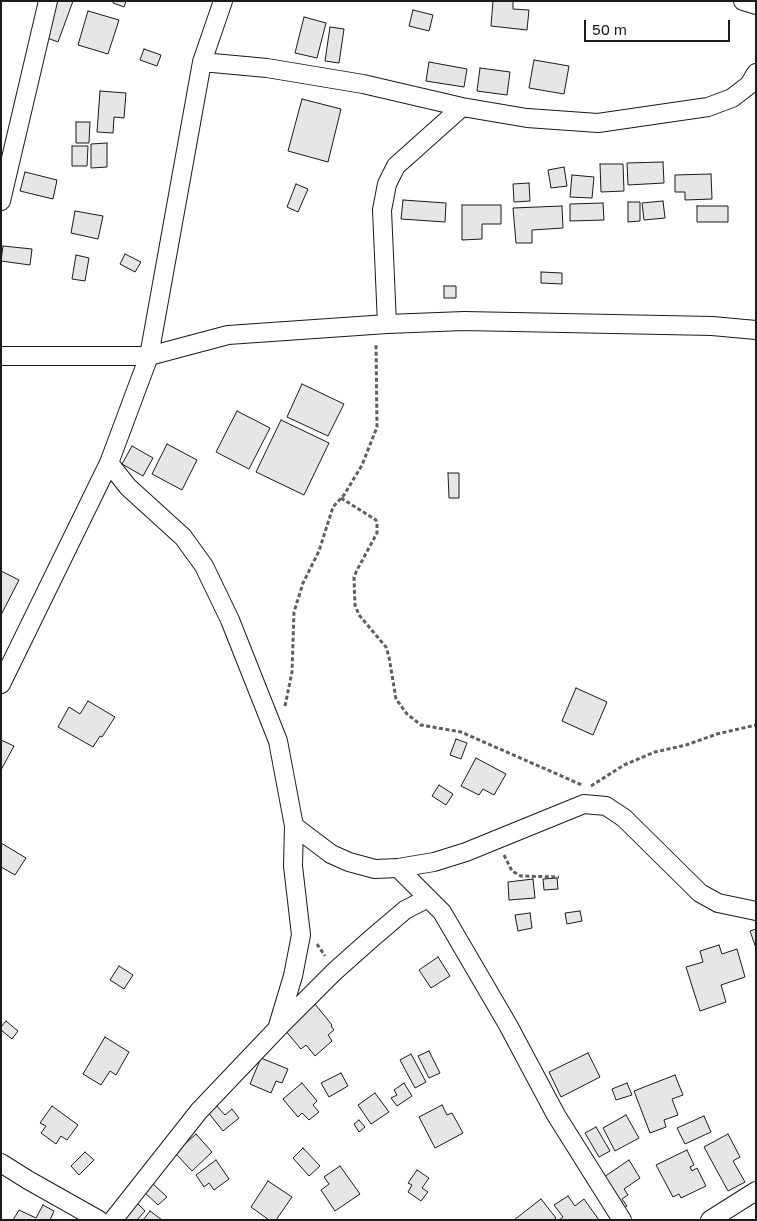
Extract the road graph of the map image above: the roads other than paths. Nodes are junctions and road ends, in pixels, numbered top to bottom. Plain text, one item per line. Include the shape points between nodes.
1 (48, 1) edge
2 (223, 1) edge
3 (744, 1) edge
4 (756, 5) edge
5 (202, 62) junction
6 (756, 73) edge
7 (462, 107) junction
8 (1, 201) edge
9 (382, 324) junction
10 (756, 330) edge
11 (1, 356) edge
12 (149, 356) junction
13 (109, 463) junction
14 (1, 684) edge
15 (294, 826) junction
16 (398, 868) junction
17 (428, 898) junction
18 (756, 911) edge
19 (277, 1029) junction
20 (1, 1162) edge
21 (756, 1191) edge
22 (98, 1220) edge
23 (113, 1220) edge
24 (622, 1220) edge
25 (710, 1220) edge

1 - 8 street
2 - 5 street
3 - 4 street
5 - 7 street via 267,68 363,84
5 - 12 street
6 - 7 street via 749,85 732,98 708,107 598,123 527,118
7 - 9 street via 396,166 387,184 382,210
9 - 10 street via 464,321 712,326
9 - 12 street via 228,336
11 - 12 street
12 - 13 street
13 - 14 street
13 - 15 street via 128,487 183,537 204,566 230,620 278,741
15 - 16 street via 331,854 349,862 375,869
15 - 19 street via 294,866 301,935
16 - 17 street
16 - 18 street via 434,862 497,841 584,804 606,806 624,818 700,893 718,903
17 - 19 street via 405,910 378,933
17 - 24 street via 442,912 460,941 556,1115
19 - 23 street via 199,1111
20 - 22 street
21 - 25 street

